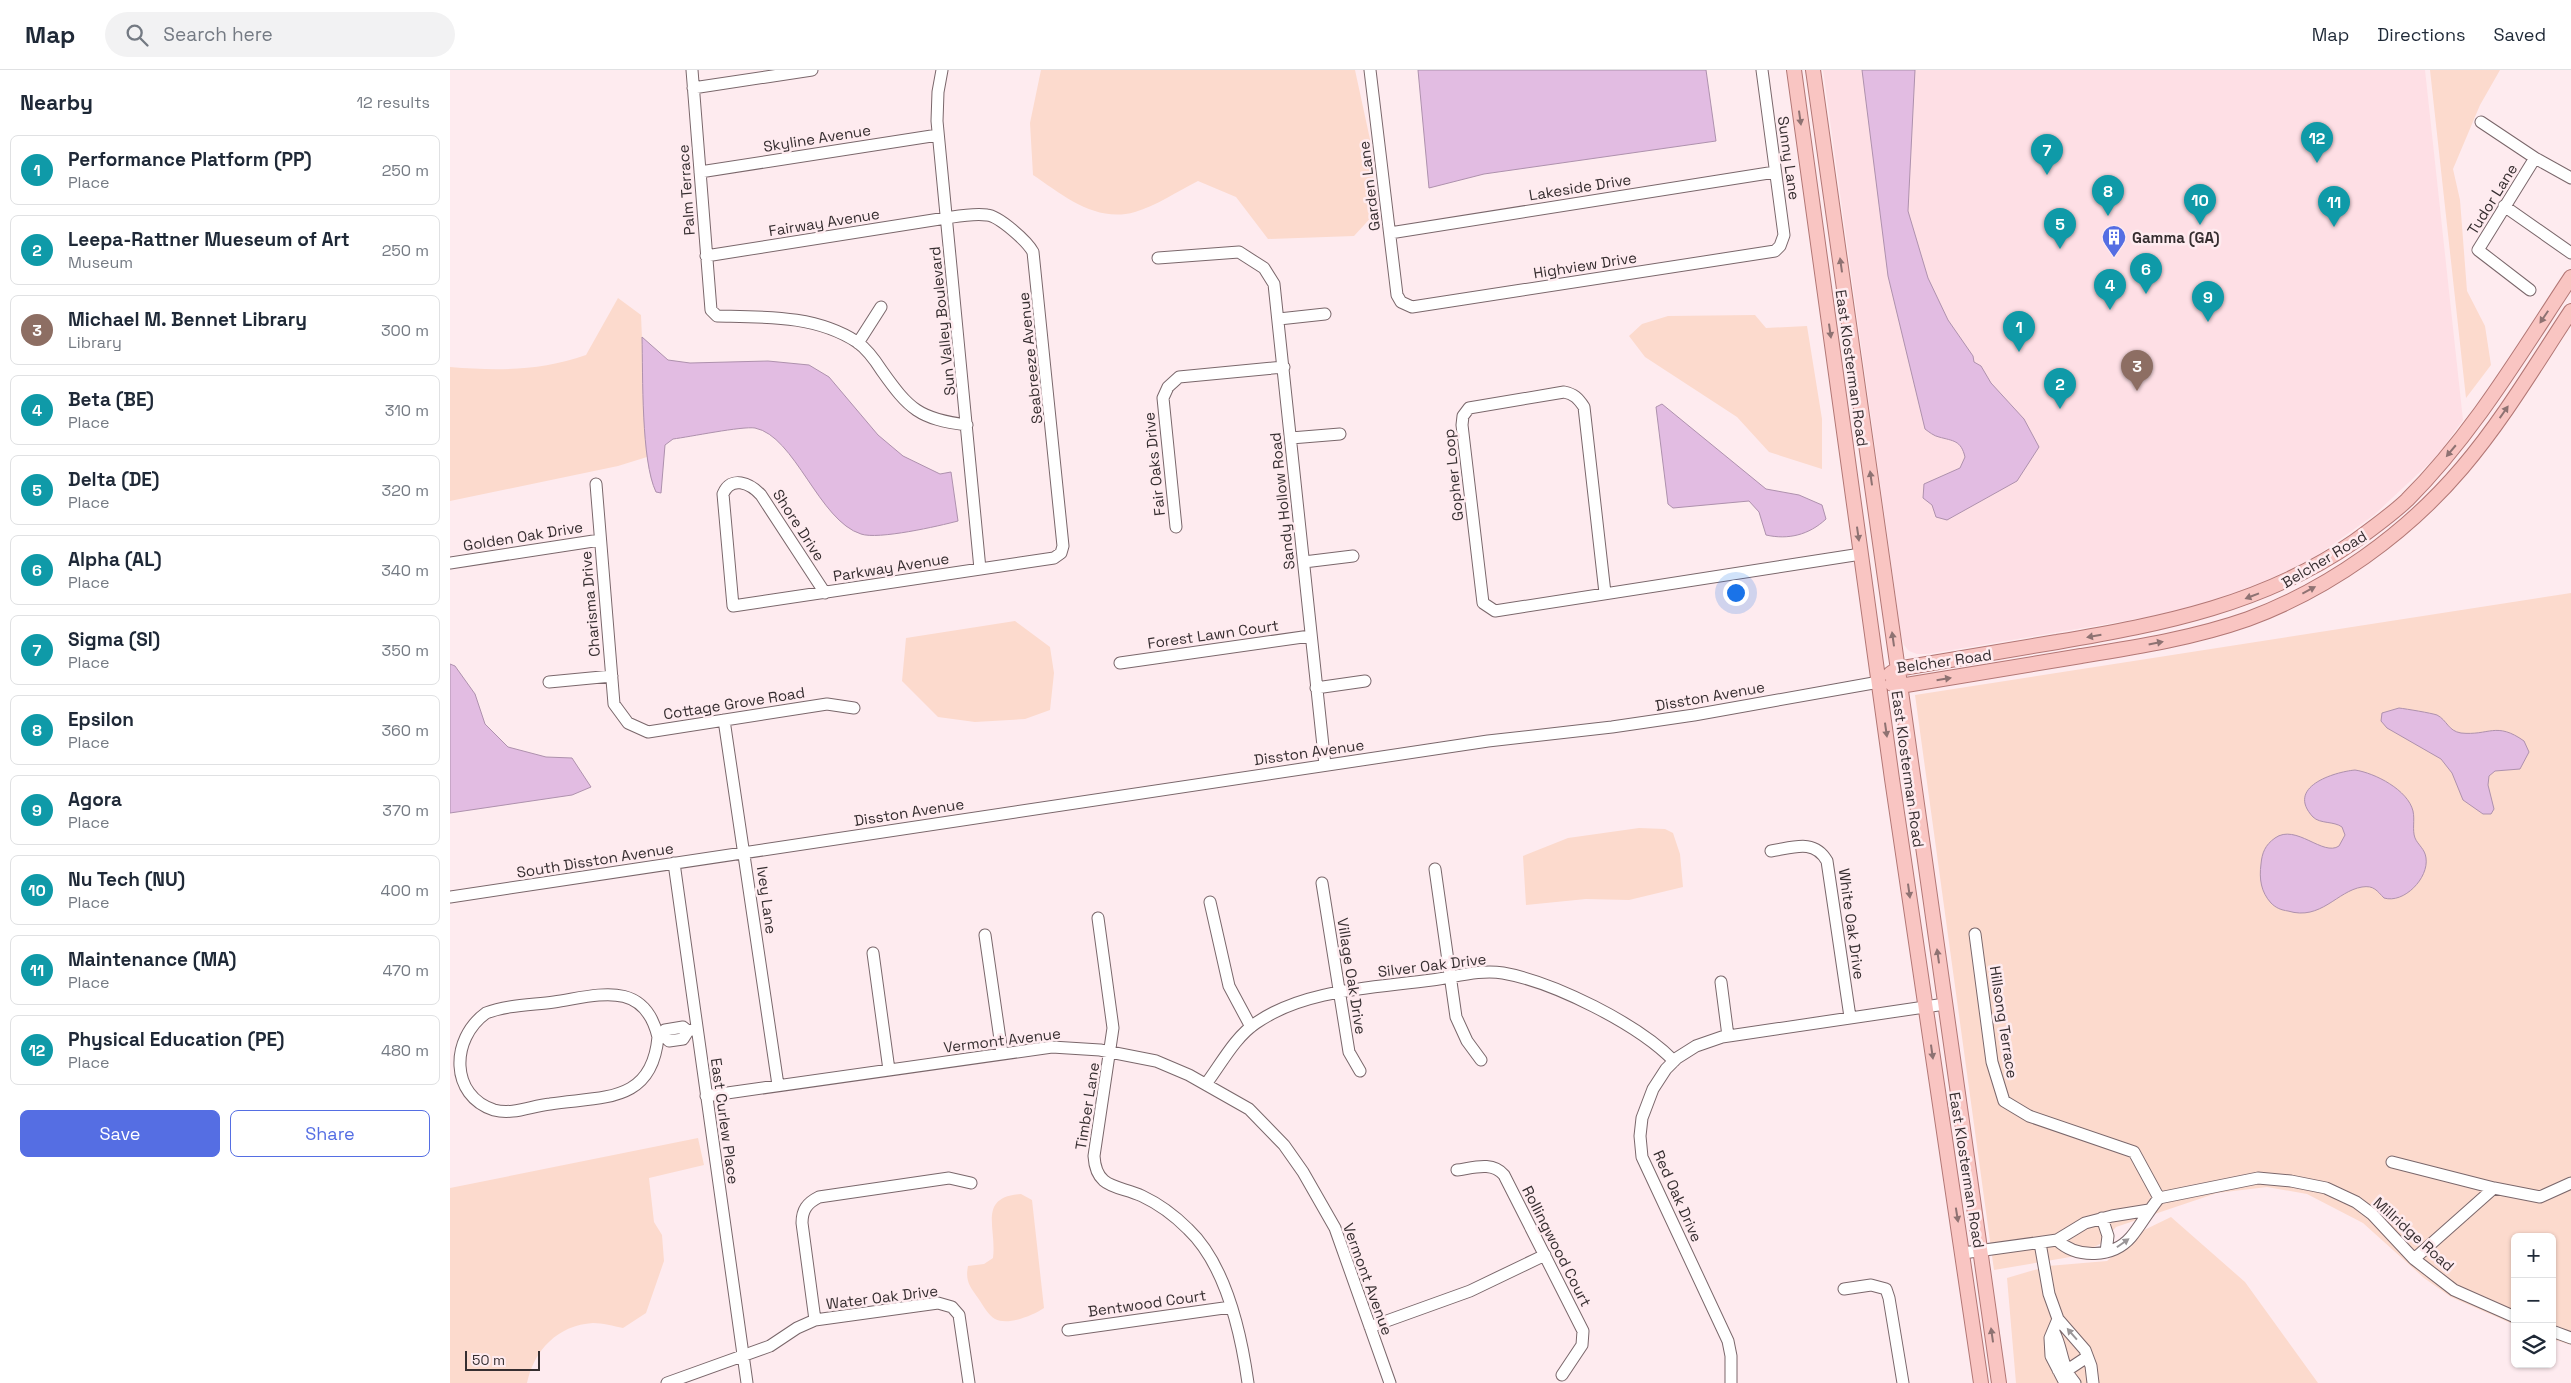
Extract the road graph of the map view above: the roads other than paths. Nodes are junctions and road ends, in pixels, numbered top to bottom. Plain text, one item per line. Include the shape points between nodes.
1 (692, 70) edge
2 (812, 70) edge
3 (942, 70) edge
4 (1370, 70) edge
5 (1762, 70) edge
6 (1794, 70) edge
7 (1813, 70) edge
8 (693, 88) junction
9 (2481, 122) dead end
10 (938, 134) junction
11 (2535, 158) junction
12 (700, 172) junction
13 (1775, 172) junction
14 (2571, 178) edge
15 (2504, 206) junction
16 (946, 218) junction
17 (1390, 233) junction
18 (1777, 249) joint
19 (2571, 253) edge
20 (706, 256) junction
21 (1158, 258) dead end
22 (2571, 277) edge
23 (2530, 290) dead end
24 (1399, 299) joint
25 (881, 307) dead end
26 (2571, 311) edge
27 (1325, 314) dead end
28 (1279, 319) junction
29 (858, 343) junction
30 (1284, 367) junction
31 (967, 425) junction
32 (1340, 434) dead end
33 (1291, 438) junction
34 (596, 484) dead end
35 (1176, 527) dead end
36 (600, 540) junction
37 (1861, 554) junction
38 (1353, 556) dead end
39 (1054, 558) joint
40 (1304, 562) junction
41 (450, 563) edge
42 (980, 569) junction
43 (825, 593) junction
44 (1605, 593) junction
45 (733, 606) joint
46 (1310, 636) junction
47 (1120, 663) dead end
48 (1898, 669) junction
49 (612, 676) junction
50 (549, 682) dead end
51 (1365, 682) dead end
52 (1879, 682) junction
53 (1900, 686) junction
54 (1316, 688) junction
55 (854, 708) dead end
56 (623, 718) joint
57 (724, 720) junction
58 (1325, 765) junction
59 (1771, 851) dead end
60 (744, 852) junction
61 (674, 863) junction
62 (1435, 869) dead end
63 (1322, 882) dead end
64 (450, 897) edge
65 (1210, 902) dead end
66 (1098, 918) dead end
67 (1975, 934) dead end
68 (985, 935) dead end
69 (873, 953) dead end
70 (1450, 978) junction
71 (1721, 982) dead end
72 (1339, 993) junction
73 (1945, 1004) junction
74 (1926, 1007) junction
75 (1850, 1017) junction
76 (1251, 1027) junction
77 (692, 1030) junction
78 (661, 1036) junction
79 (1728, 1036) junction
80 (1111, 1051) junction
81 (1002, 1053) junction
82 (1481, 1060) dead end
83 (1674, 1061) junction
84 (889, 1070) junction
85 (1360, 1071) dead end
86 (1206, 1084) junction
87 (778, 1085) junction
88 (706, 1096) junction
89 (2392, 1162) dead end
90 (1458, 1170) dead end
91 (970, 1183) dead end
92 (2571, 1183) edge
93 (2494, 1188) junction
94 (2158, 1198) junction
95 (2149, 1210) junction
96 (2102, 1218) junction
97 (2058, 1240) junction
98 (2040, 1243) junction
99 (1981, 1250) junction
100 (2106, 1252) junction
101 (1963, 1253) junction
102 (1545, 1255) junction
103 (2414, 1258) junction
104 (1844, 1289) dead end
105 (1231, 1307) junction
106 (2511, 1315) edge
107 (2058, 1319) junction
108 (815, 1320) junction
109 (1370, 1327) junction
110 (1068, 1330) dead end
111 (2556, 1332) edge
112 (2571, 1338) edge
113 (743, 1354) junction
114 (2087, 1357) junction
115 (2060, 1369) junction
116 (1562, 1375) dead end
117 (667, 1383) edge
118 (747, 1383) edge
119 (969, 1383) edge
120 (1248, 1383) edge
121 (1390, 1383) edge
122 (1731, 1383) edge
123 (1903, 1383) edge
124 (1982, 1383) edge
125 (1999, 1383) edge
126 (2065, 1383) edge
127 (2075, 1383) edge
128 (2093, 1383) edge

1 - 8 street, Palm Terrace
2 - 8 street
3 - 10 street, Sun Valley Boulevard via 936,110
4 - 17 street, Garden Lane
5 - 13 street, Sunny Lane
6 -> 37 main road, East Klosterman Road
48 -> 7 main road, East Klosterman Road
8 - 12 street, Palm Terrace
9 - 11 street
10 - 12 street, Skyline Avenue
10 - 16 street, Sun Valley Boulevard
11 - 14 street
11 - 15 street, Tudor Lane
12 - 20 street, Palm Terrace
13 - 17 street, Lakeside Drive
13 - 18 street, Sunny Lane via 1784,235
15 - 19 street
15 - 23 street, Tudor Lane via 2478,250
16 - 20 street, Fairway Avenue
16 - 31 street, Sun Valley Boulevard
16 - 39 street, Seabreeze Avenue via 984,214 994,217 1029,246 1035,259 1063,546 1061,553
17 - 24 street, Garden Lane
18 - 24 street, Highview Drive via 1412,307
20 - 29 street, Palm Terrace via 710,307 717,316 817,324
21 - 28 street, Sandy Hollow Road via 1239,252 1260,264 1271,278
22 -> 48 main road, Belcher Road via 2483,410 2439,465 2395,511 2336,554 2264,592 2192,616 2121,632
25 - 29 street
53 -> 26 main road, Belcher Road via 2183,638 2249,618 2323,582 2355,564 2399,530 2461,469 2495,426
27 - 28 street
28 - 30 street, Sandy Hollow Road
29 - 31 street via 906,403 929,417
30 - 33 street, Sandy Hollow Road
30 - 35 street, Fair Oaks Drive via 1179,378 1168,387 1163,398
31 - 42 street, Sun Valley Boulevard
32 - 33 street
33 - 40 street, Sandy Hollow Road
34 - 36 street, Charisma Drive
36 - 41 street, Golden Oak Drive
36 - 49 street, Charisma Drive
37 - 44 street, Gopher Loop
37 - 52 main road, East Klosterman Road
38 - 40 street
39 - 42 street, Parkway Avenue
40 - 46 street, Sandy Hollow Road
42 - 43 street, Parkway Avenue
43 - 45 street, Parkway Avenue
43 - 45 street, Shore Drive via 761,495 752,487 730,483 724,494
44 - 44 street, Gopher Loop via 1495,611 1483,603 1462,425 1463,416 1469,408 1564,392 1578,398 1584,407
46 - 47 street, Forest Lawn Court
46 - 54 street, Sandy Hollow Road
48 - 52 main road, Belcher Road
48 - 53 main road, East Klosterman Road
49 - 50 street
49 - 56 street, Charisma Drive via 614,704
51 - 54 street
52 - 53 main road, Belcher Road
52 - 58 street, Disston Avenue via 1694,715
52 -> 74 main road, East Klosterman Road
73 -> 53 main road, East Klosterman Road
54 - 58 street, Sandy Hollow Road
55 - 57 street, Cottage Grove Road via 827,704
56 - 57 street, Cottage Grove Road via 648,732
57 - 60 street, Ivey Lane
58 - 60 street, Disston Avenue
59 - 75 street, White Oak Drive via 1808,845 1827,861
60 - 61 street, South Disston Avenue
60 - 87 street, Ivey Lane
61 - 64 street, South Disston Avenue
61 - 77 street, East Curlew Place
62 - 70 street
63 - 72 street, Village Oak Drive
65 - 76 street via 1229,986
66 - 80 street, Timber Lane via 1112,1016
67 - 94 street, Hillsong Terrace via 1992,1062 2004,1101 2029,1116 2134,1152
68 - 81 street
69 - 84 street
70 - 72 street, Silver Oak Drive
70 - 82 street via 1459,1026
70 - 83 street, Silver Oak Drive via 1492,972 1543,985 1626,1024
71 - 79 street
72 - 76 street, Silver Oak Drive via 1291,1006
72 - 85 street, Village Oak Drive via 1349,1052
73 - 74 street, Red Oak Drive
73 - 99 main road, East Klosterman Road
74 - 75 street, Red Oak Drive
74 -> 101 main road, East Klosterman Road
75 - 79 street, Red Oak Drive
76 - 86 street, Silver Oak Drive
77 - 78 street via 670,1028
77 - 88 street, East Curlew Place
78 - 78 street via 634,1001 616,994 595,994 486,1013 462,1036 456,1068 462,1088 475,1100 494,1110 514,1111 609,1097 626,1093 645,1078 655,1062
79 - 83 street, Red Oak Drive via 1702,1044
80 - 81 street, Vermont Avenue via 1059,1047
80 - 86 street, Vermont Avenue via 1170,1065
80 - 105 street, Timber Lane via 1094,1156 1100,1176 1109,1186 1139,1194 1156,1204 1189,1229 1214,1266
81 - 84 street, Vermont Avenue
83 - 122 street, Red Oak Drive via 1653,1089 1645,1107 1641,1123 1641,1152 1728,1341
84 - 87 street, Vermont Avenue
86 - 109 street, Vermont Avenue via 1249,1110 1284,1145 1303,1172 1335,1228
87 - 88 street, Vermont Avenue
88 - 113 street, East Curlew Place
89 - 93 street
90 - 102 street, Rollingwood Court via 1499,1169
91 - 108 street via 949,1178 819,1198 808,1204 802,1223
92 - 93 street via 2540,1197
93 - 103 street
94 - 95 street
94 - 103 street, Millridge Road via 2258,1178 2310,1183 2356,1202
95 - 96 street
100 -> 95 street via 2131,1237
96 - 97 street via 2085,1223
96 - 100 street via 2108,1236
97 - 98 street
97 - 100 street via 2065,1247 2083,1254
98 - 99 street
98 - 107 street via 2049,1294
99 - 101 street
125 -> 99 main road, East Klosterman Road
101 - 124 main road, East Klosterman Road
102 - 109 street via 1470,1291
102 - 116 street, Rollingwood Court via 1583,1331 1582,1345
103 - 106 street, Millridge Road via 2454,1290
104 - 123 street via 1878,1286 1886,1289
105 - 110 street, Bentwood Court
105 - 120 street, Timber Lane via 1242,1342
114 -> 107 street via 2073,1334
107 - 115 street via 2050,1338 2051,1356
108 - 113 street, Water Oak Drive via 770,1346
108 - 119 street, Water Oak Drive via 946,1304 956,1310 961,1320
109 - 121 street, Vermont Avenue
111 - 112 street
113 - 117 street, Water Oak Drive
113 - 118 street, East Curlew Place
114 - 115 street via 2072,1367
114 - 128 street
115 - 126 street
115 - 127 street

